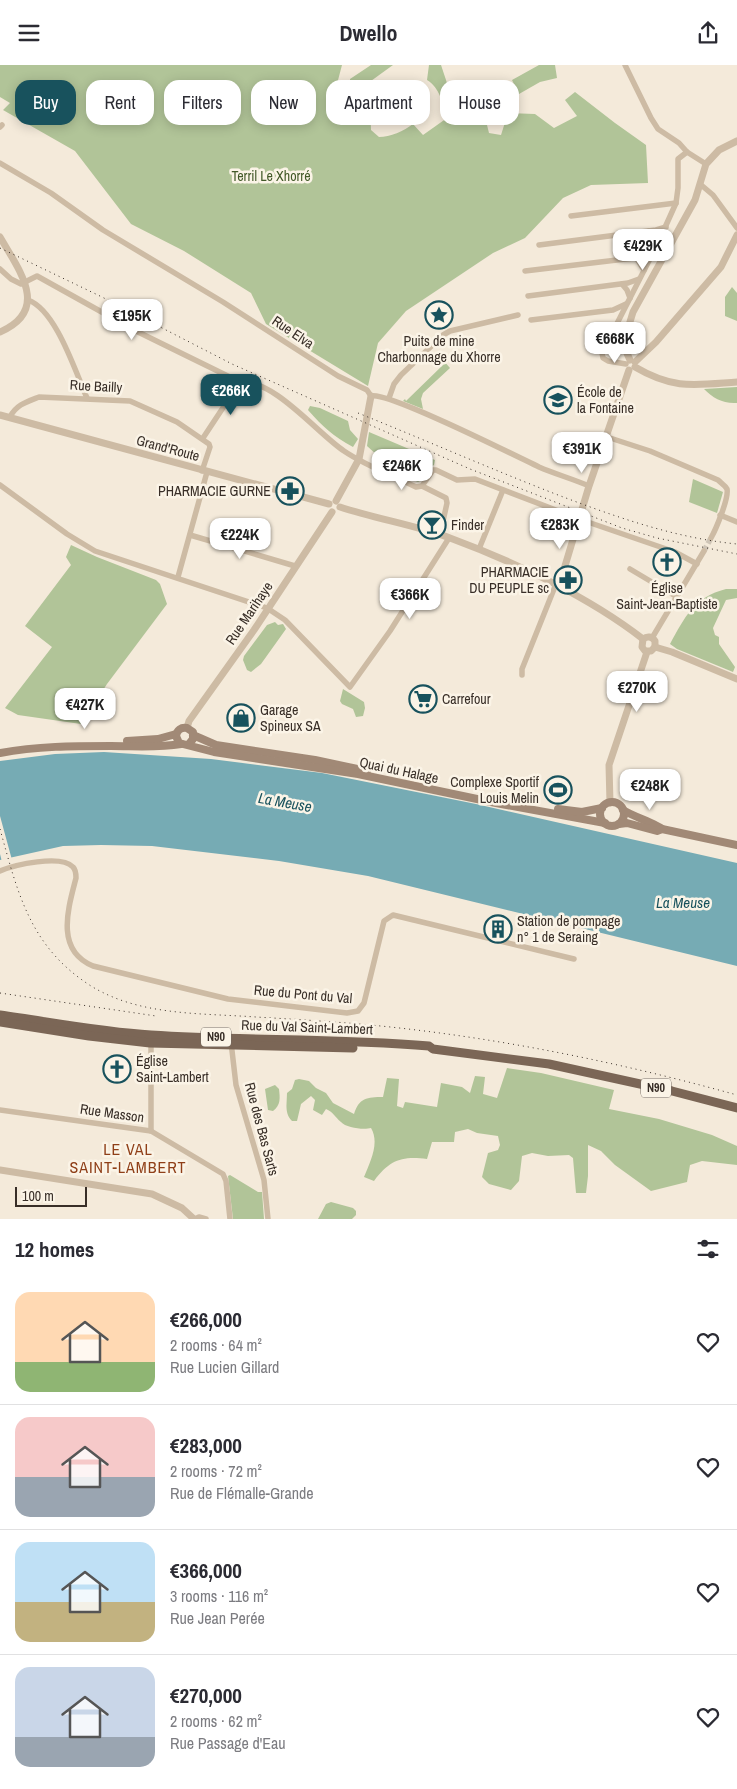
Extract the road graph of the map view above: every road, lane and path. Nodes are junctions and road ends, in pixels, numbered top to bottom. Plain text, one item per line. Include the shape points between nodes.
1 (625, 65) edge
2 (737, 141) edge
3 (687, 152) junction
4 (0, 163) edge
5 (706, 164) junction
6 (700, 183) junction
7 (676, 203) junction
8 (661, 205) junction
9 (571, 216) dead end
10 (670, 218) junction
11 (666, 227) junction
12 (737, 228) edge
13 (649, 231) junction
14 (737, 235) edge
15 (0, 237) edge
16 (658, 243) junction
17 (539, 245) dead end
18 (654, 252) junction
19 (636, 257) junction
20 (0, 269) edge
21 (644, 270) junction
22 (525, 271) dead end
23 (640, 279) junction
24 (24, 283) junction
25 (622, 284) junction
26 (528, 295) dead end
27 (630, 297) junction
28 (28, 300) junction
29 (626, 305) junction
30 (607, 310) junction
31 (518, 315) dead end
32 (531, 320) dead end
33 (616, 323) junction
34 (0, 333) edge
35 (631, 365) junction
36 (240, 382) junction
37 (737, 383) edge
38 (371, 396) junction
39 (87, 398) junction
40 (389, 398) junction
41 (0, 415) edge
42 (10, 417) junction
43 (607, 437) junction
44 (204, 439) junction
45 (359, 459) junction
46 (205, 471) junction
47 (0, 485) edge
48 (422, 486) junction
49 (589, 486) junction
50 (503, 490) junction
51 (334, 506) junction
52 (720, 515) junction
53 (579, 519) junction
54 (737, 522) edge
55 (190, 535) junction
56 (440, 535) junction
57 (449, 538) junction
58 (711, 538) tunnel mouth
59 (478, 549) junction
60 (704, 551) tunnel mouth
61 (697, 564) junction
62 (295, 567) junction
63 (630, 569) dead end
64 (178, 577) junction
65 (558, 585) junction
66 (677, 597) junction
67 (267, 608) junction
68 (652, 638) junction
69 (643, 639) junction
70 (656, 647) junction
71 (647, 652) junction
72 (522, 675) dead end
73 (737, 679) edge
74 (187, 728) junction
75 (176, 734) junction
76 (194, 735) junction
77 (185, 744) junction
78 (0, 748) edge
79 (0, 753) edge
80 (610, 803) junction
81 (602, 808) junction
82 (623, 810) junction
83 (605, 823) junction
84 (619, 824) junction
85 (662, 829) junction
86 (737, 845) edge
87 (0, 871) edge
88 (574, 959) dead end
89 (0, 1015) edge
90 (0, 1022) edge
91 (151, 1039) junction
92 (231, 1041) junction
93 (737, 1108) edge
94 (0, 1110) edge
95 (151, 1131) junction
96 (0, 1170) edge
97 (194, 1219) edge
98 (206, 1219) edge
99 (230, 1219) edge
100 (268, 1219) edge

1 - 3 street via 658,129 681,144
2 - 5 street via 719,150
3 - 5 street
3 - 7 street via 679,157 677,163
4 - 38 street, Rue Elva via 338,376 367,390
5 - 6 street
6 - 12 street
6 - 35 street via 695,200 633,312 626,335 626,351
7 - 8 street
7 - 10 street
8 - 9 street
8 - 10 street
10 - 11 street
11 - 13 street
11 - 16 street
13 - 16 street
13 - 17 street
14 - 35 street via 721,267 656,342
15 - 24 street
16 - 18 street
18 - 19 street
18 - 21 street
19 - 21 street
19 - 22 street
20 - 24 street via 16,282
21 - 23 street
23 - 25 street
23 - 27 street
24 - 28 street
24 - 36 street via 37,277 134,330
25 - 26 street
25 - 27 street
27 - 29 street
28 - 34 street via 19,321
28 - 39 street via 39,306 53,322
29 - 30 street
29 - 33 street
30 - 32 street
30 - 33 street
31 - 40 street via 443,335 401,375
33 - 35 street via 602,353 608,361
35 - 37 street via 674,384
35 - 43 street
36 - 44 street
36 - 45 street via 254,383 276,395 305,416 329,440
38 - 40 street, Rue Elva
38 - 45 street, Rue Marihaye
39 - 42 street, Rue Bailly via 39,397 24,402 14,409
39 - 44 street, Rue Bailly via 138,403
40 - 49 street, Rue Elva via 538,467
41 - 42 street, Grand'Route
42 - 46 street, Grand'Route
43 - 49 street
43 - 52 street via 650,451 723,483 726,496
44 - 46 street via 210,447
45 - 48 street via 416,487
45 - 51 street, Rue Marihaye
46 - 51 street, Grand'Route
46 - 55 street
47 - 64 street via 96,551
48 - 50 street via 430,472 436,470 457,479 476,479
48 - 56 street via 446,498
49 - 53 street
50 - 53 street
50 - 59 street
51 - 56 street, Grand'Route
51 - 62 street, Rue Marihaye
52 - 54 street
52 - 58 street
53 - 61 street via 675,552
53 - 65 street
55 - 62 street
55 - 64 street
56 - 57 street, Grand'Route
57 - 59 street, Grand'Route
57 - 67 street via 350,687 285,620
59 - 65 street, Grand'Route
60 - 61 street
61 - 66 street
62 - 67 street, Rue Marihaye
63 - 66 street
64 - 67 street
65 - 69 street, Grand'Route
65 - 72 street
66 - 68 street
67 - 74 street, Rue Marihaye
68 - 69 street
68 - 70 street
69 - 71 street via 642,647
70 - 71 street
70 - 73 street
71 - 80 street via 609,765
74 - 75 main road via 181,728
74 - 76 main road
75 - 77 main road via 176,739
75 - 78 main road via 144,741 63,741
76 - 77 main road via 192,741
76 - 81 main road, Quai du Halage via 216,745 315,760 500,799 573,811
77 - 79 main road via 159,747 62,745
77 - 83 main road, Quai du Halage via 214,752 358,774
80 - 81 main road, Quai du Halage
80 - 82 main road, Quai du Halage via 616,803
81 - 83 main road via 601,817
82 - 84 main road
82 - 85 main road, Quai du Halage
83 - 84 main road, Quai du Halage
84 - 85 main road, Quai du Halage via 657,831
85 - 86 main road, Quai du Halage
87 - 88 street, Rue du Pont du Val via 44,861 72,866 76,878 66,926 69,941 84,961 93,966 228,999 347,1013 358,1011 364,1003 384,921 393,915
89 - 91 main road, Rue du Val Saint-Lambert / N90
90 - 91 main road, Rue du Val Saint-Lambert / N90 via 99,1038
91 - 92 main road, Rue du Val Saint-Lambert / N90
91 - 95 street
92 - 93 main road, Rue du Val Saint-Lambert / N90 via 429,1046 575,1069
92 - 100 street, Rue des Bas Sarts via 236,1085 264,1180
94 - 95 street, Rue Masson
95 - 99 street, Rue Masson via 223,1175
96 - 97 street via 152,1194 182,1208
97 - 98 street

